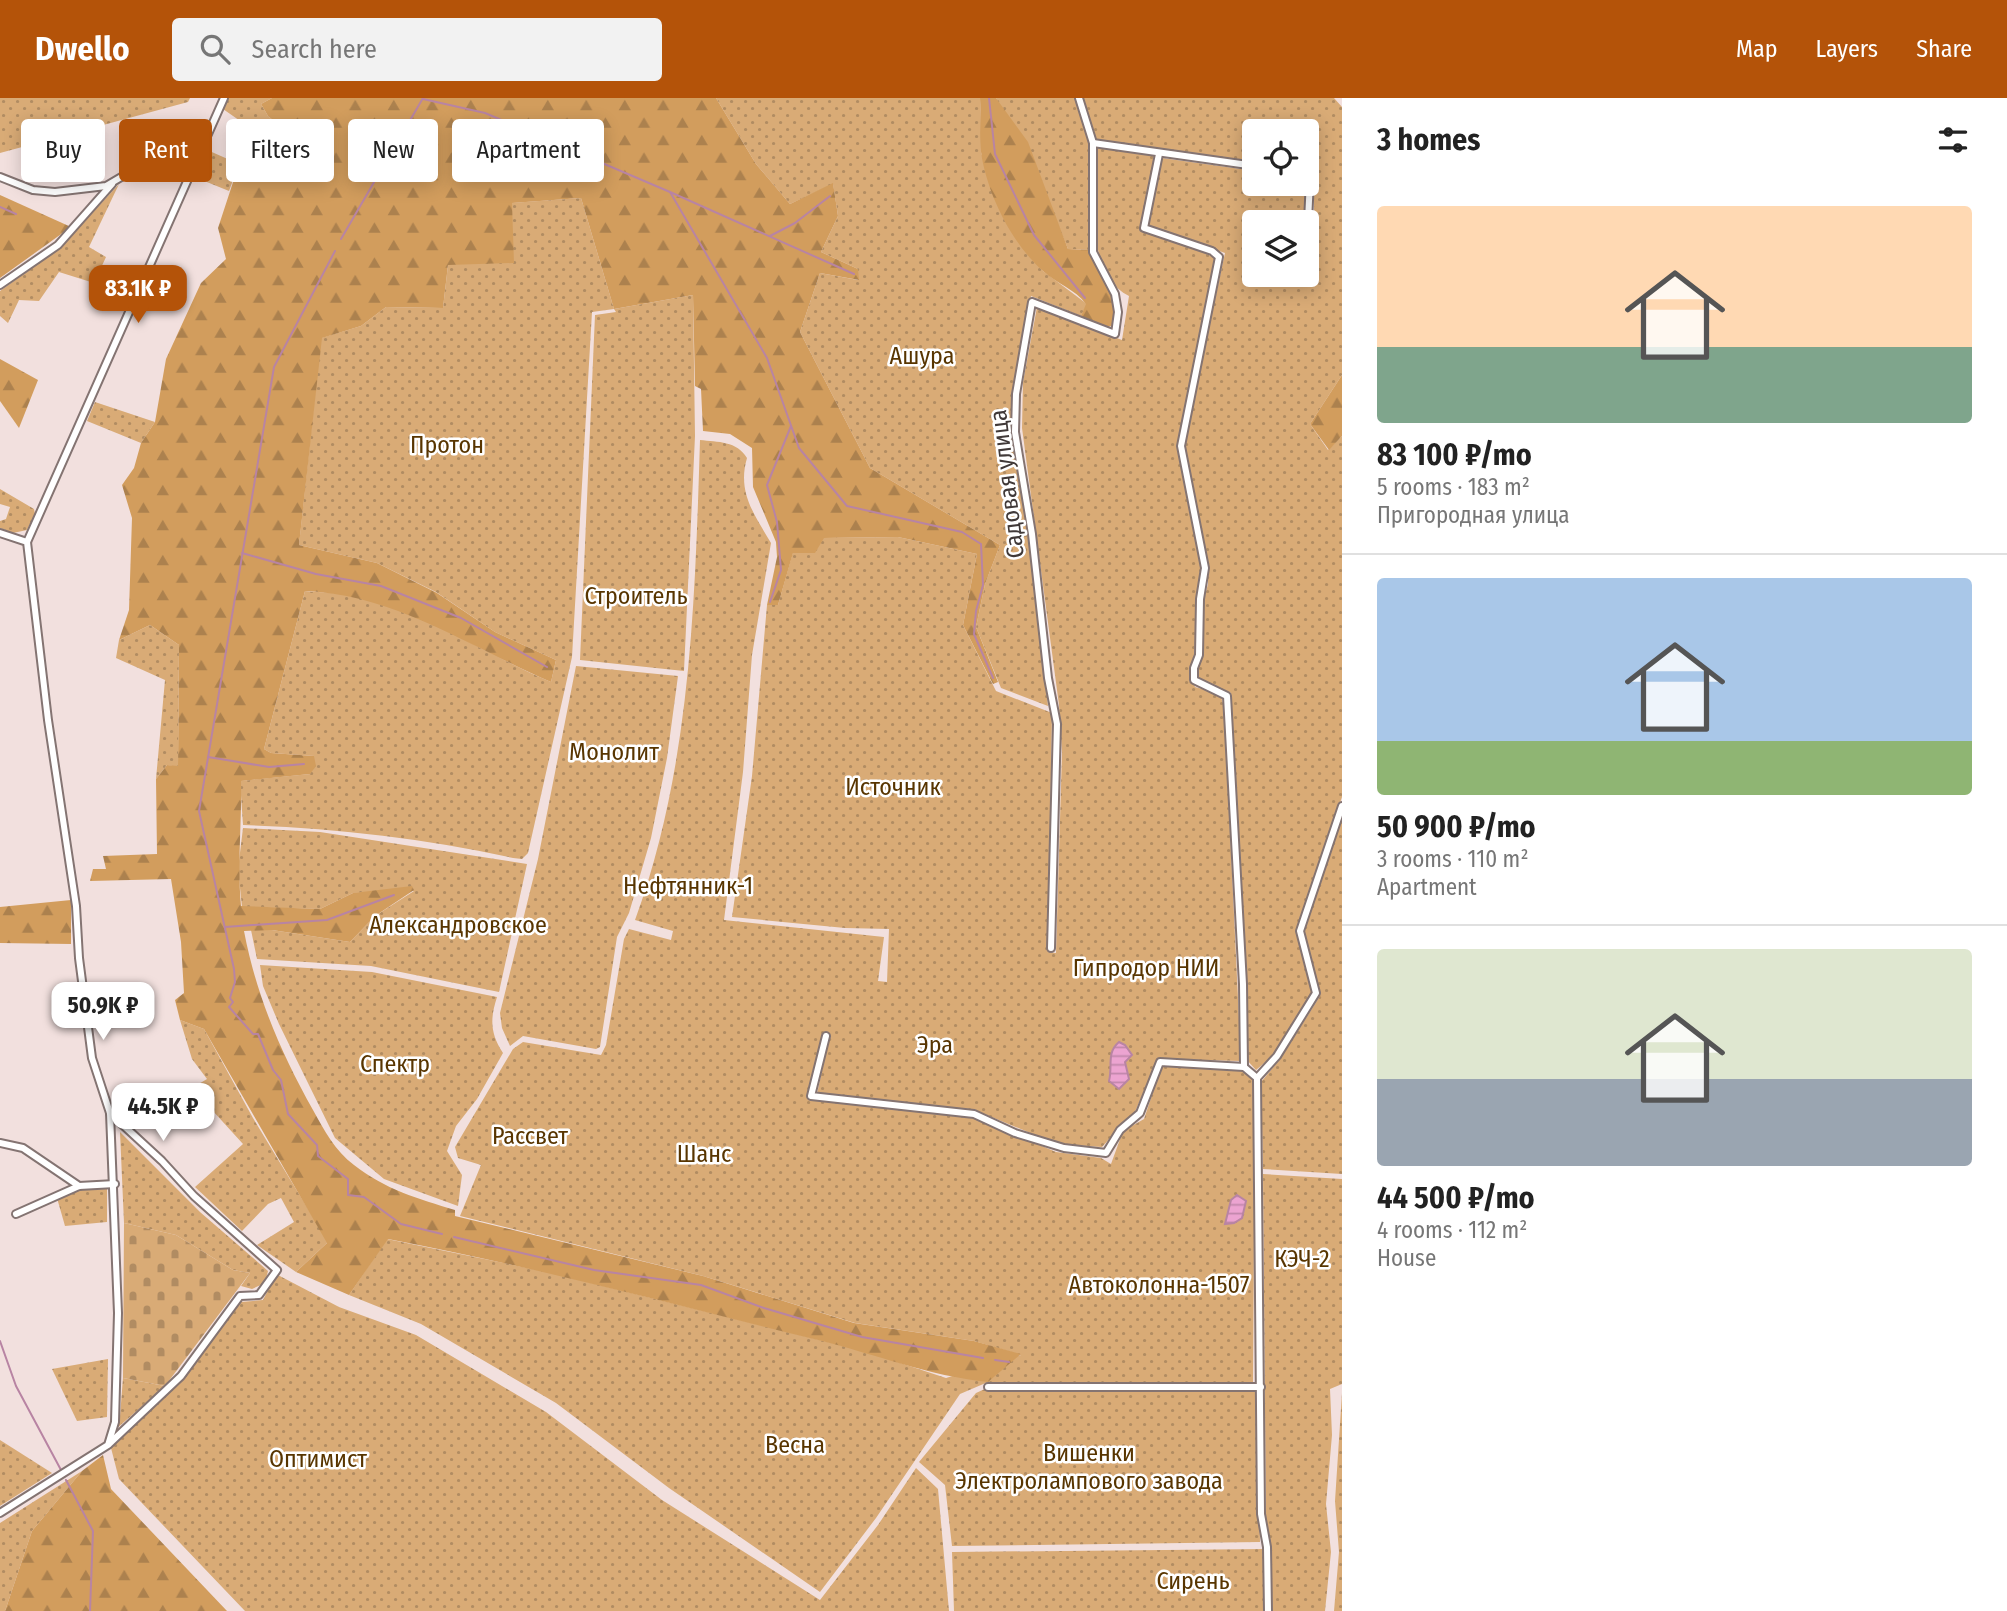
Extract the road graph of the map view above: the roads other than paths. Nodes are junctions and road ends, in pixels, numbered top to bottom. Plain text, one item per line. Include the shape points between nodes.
1 (224, 98) edge
2 (1079, 98) edge
3 (212, 125) edge
4 (1093, 143) junction
5 (1159, 154) junction
6 (1242, 164) edge
7 (0, 177) edge
8 (119, 179) edge
9 (187, 182) edge
10 (113, 183) junction
11 (0, 285) edge
12 (0, 533) edge
13 (26, 542) junction
14 (1342, 806) edge
15 (1051, 948) dead end
16 (826, 1037) dead end
17 (1244, 1067) junction
18 (1257, 1078) junction
19 (110, 1113) junction
20 (0, 1143) edge
21 (115, 1184) junction
22 (79, 1186) junction
23 (16, 1214) dead end
24 (988, 1387) dead end
25 (1261, 1387) junction
26 (108, 1445) junction
27 (0, 1513) edge
28 (1268, 1611) edge

1 - 3 street
2 - 4 street
4 - 5 street
4 - 15 street, Садовая улица via 1090,237 1115,294 1115,334 1032,302 1015,432 1055,711
5 - 6 street
5 - 17 street via 1144,228 1219,257 1181,446 1205,568 1195,680 1227,696
7 - 10 street via 33,190 55,192
8 - 10 street
9 - 13 street
10 - 11 street via 58,245
12 - 13 street
13 - 19 street via 92,1058
14 - 18 street via 1300,931 1316,993 1277,1056
16 - 17 street via 811,1096 974,1114 1064,1148 1106,1153 1120,1130 1140,1113 1160,1062
17 - 18 street
18 - 25 street
19 - 21 street
19 - 26 street via 277,1270 259,1295 240,1296 181,1376
20 - 22 street via 23,1148
21 - 22 street
21 - 26 street via 118,1313 115,1422
22 - 23 street
24 - 25 street
25 - 28 street via 1261,1514 1267,1547
26 - 27 street

